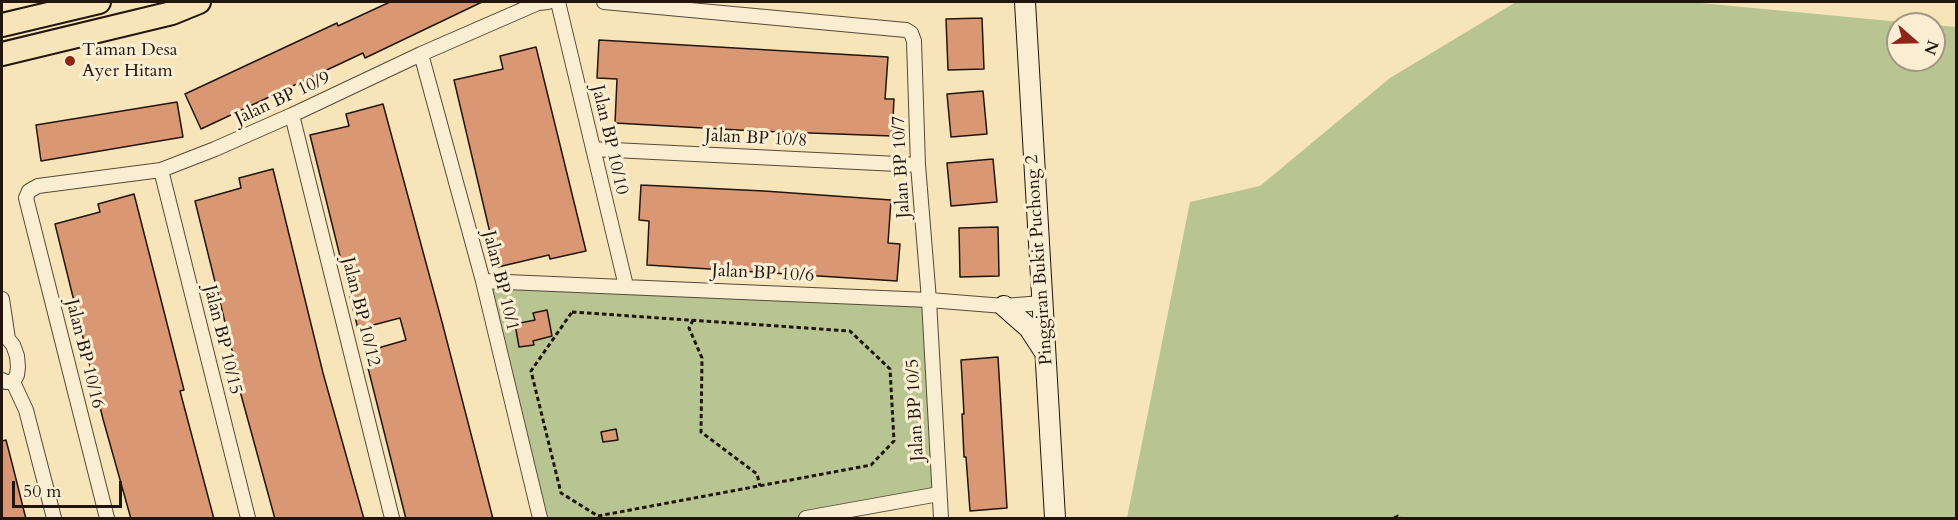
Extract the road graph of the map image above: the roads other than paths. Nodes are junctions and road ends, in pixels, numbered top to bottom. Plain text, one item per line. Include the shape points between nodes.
1 (99, 2) edge
2 (199, 2) edge
3 (548, 2) edge
4 (558, 2) edge
5 (604, 2) edge
6 (1025, 8) edge
7 (2, 25) edge
8 (2, 54) edge
9 (421, 54) junction
10 (292, 115) junction
11 (593, 149) junction
12 (918, 165) junction
13 (161, 170) junction
14 (26, 198) joint
15 (483, 281) junction
16 (626, 286) junction
17 (2, 299) edge
18 (928, 300) junction
19 (1042, 303) junction
20 (1004, 306) junction
21 (3, 319) edge
22 (5, 337) edge
23 (1046, 353) junction
24 (7, 381) edge
25 (939, 494) junction
26 (54, 519) edge
27 (107, 519) edge
28 (248, 519) edge
29 (392, 519) edge
30 (540, 519) edge
31 (806, 519) edge
32 (940, 519) edge
33 (1055, 519) edge

1 - 7 main road
2 - 8 main road via 172,14
3 - 9 street, Jalan BP 10/9 via 537,3
4 - 11 street, Jalan BP 10/10
5 - 12 street, Jalan BP 10/7 via 906,30 914,41
6 - 19 street, Pinggiran Bukit Puchong 2
9 - 10 street, Jalan BP 10/9
9 - 15 street, Jalan BP 10/1
10 - 13 street, Jalan BP 10/9
10 - 29 street, Jalan BP 10/12
11 - 12 street, Jalan BP 10/8
11 - 16 street, Jalan BP 10/10
12 - 18 street, Jalan BP 10/7
13 - 14 street, Jalan BP 10/9 via 38,186
13 - 28 street, Jalan BP 10/15
14 - 27 street, Jalan BP 10/16
15 - 16 street, Jalan BP 10/6
15 - 30 street, Jalan BP 10/1
16 - 18 street, Jalan BP 10/6
17 - 21 street
18 - 20 street, Jalan BP 10/6
18 - 25 street, Jalan BP 10/5
19 - 20 street, Jalan BP 10/6
19 - 23 street, Pinggiran Bukit Puchong 2
20 - 23 street via 1029,328
21 - 22 street
22 - 24 street via 17,356 18,367 17,375
23 - 33 street, Pinggiran Bukit Puchong 2
24 - 26 street via 26,410
25 - 31 street
25 - 32 street, Jalan BP 10/5

